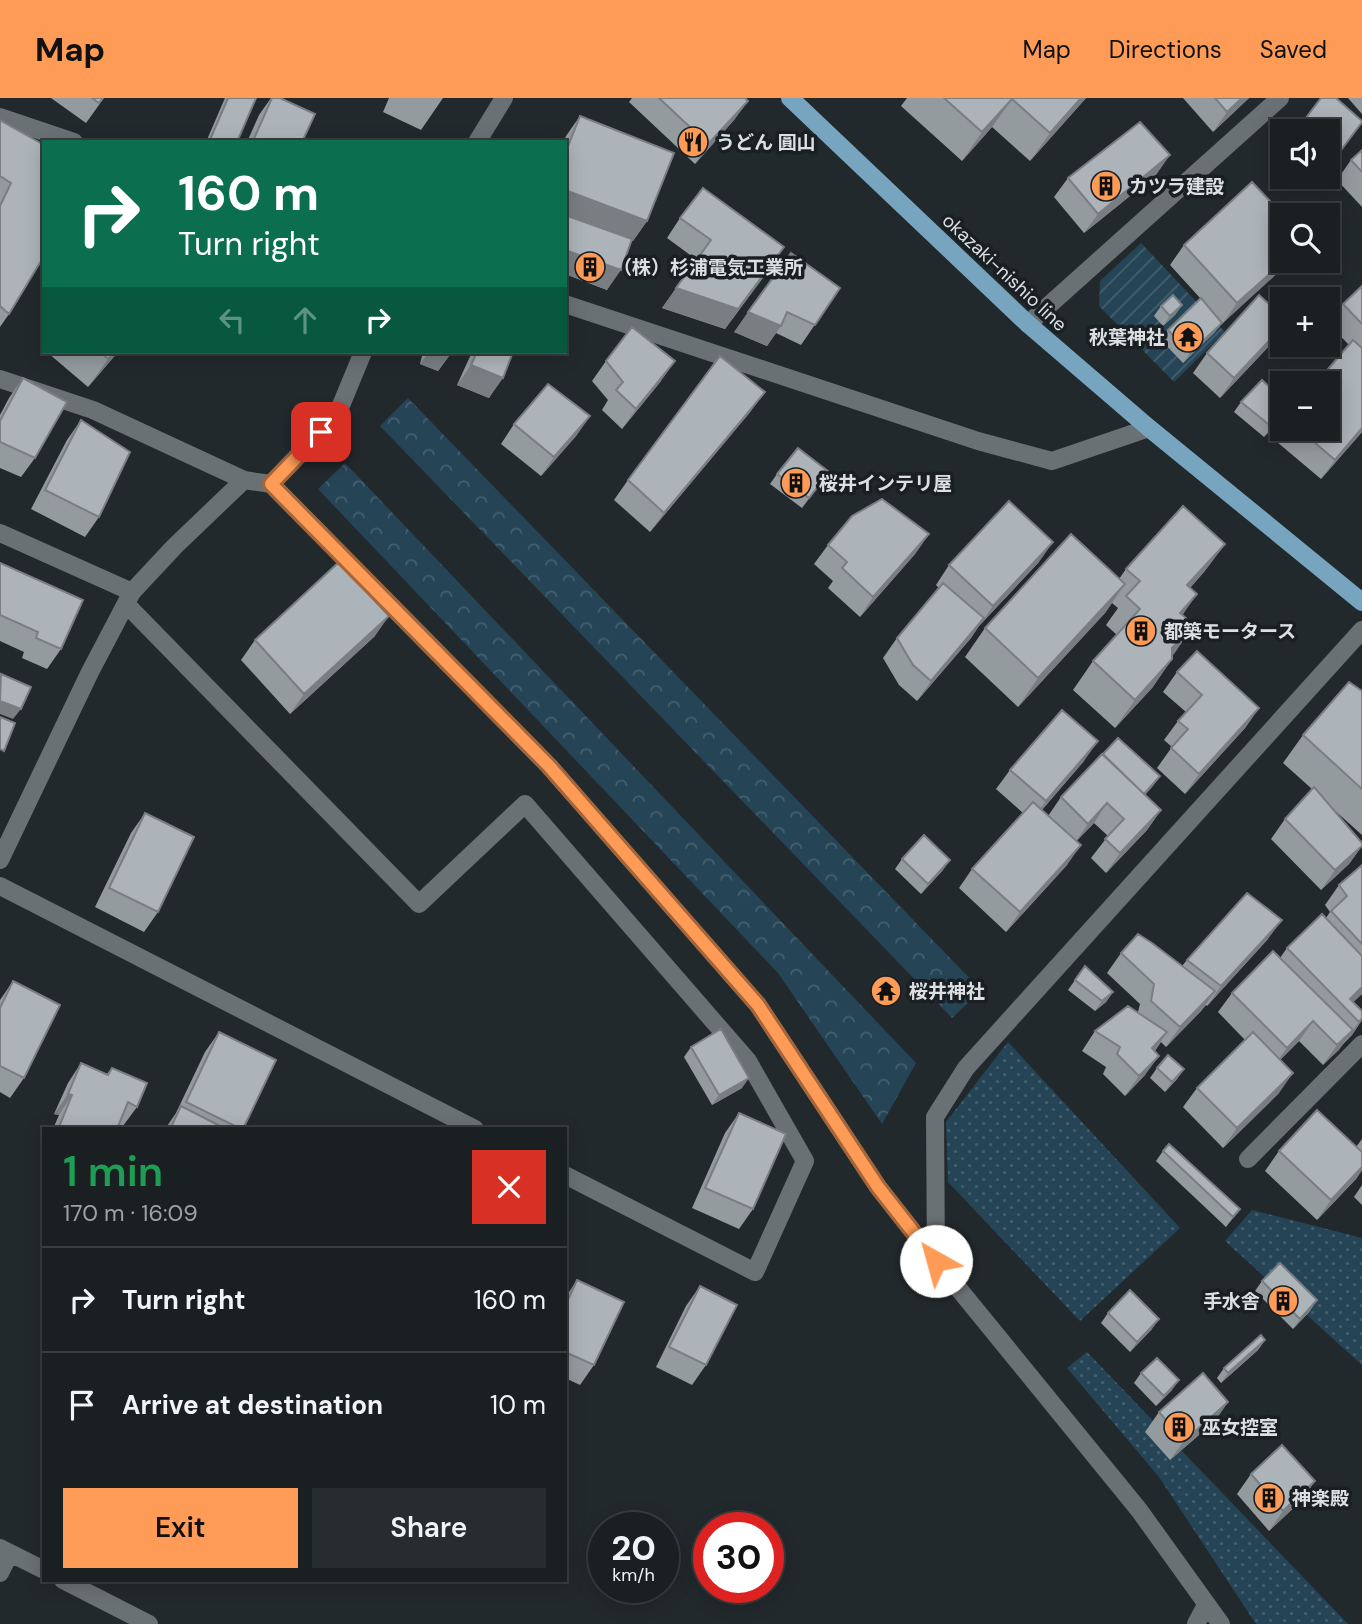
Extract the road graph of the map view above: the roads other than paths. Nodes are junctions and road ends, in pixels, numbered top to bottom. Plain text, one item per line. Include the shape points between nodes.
1 (504, 98) edge
2 (790, 98) edge
3 (1280, 98) edge
4 (0, 117) edge
5 (68, 140) edge
6 (478, 140) edge
7 (567, 305) edge
8 (1028, 324) junction
9 (362, 354) edge
10 (0, 379) edge
11 (1149, 428) junction
12 (244, 480) junction
13 (271, 484) junction
14 (0, 533) edge
15 (129, 598) junction
16 (1362, 602) edge
17 (1362, 630) edge
18 (0, 860) edge
19 (0, 886) edge
20 (1362, 1044) edge
21 (471, 1127) edge
22 (1248, 1159) dead end
23 (567, 1176) edge
24 (936, 1261) junction
25 (5, 1550) edge
26 (42, 1569) edge
27 (0, 1573) edge
28 (67, 1582) edge
29 (1206, 1605) junction
30 (149, 1624) edge
31 (1196, 1624) edge
32 (1221, 1624) edge

1 - 6 street
2 - 8 main road, okazaki-nishio line
3 - 8 street
4 - 5 street
7 - 11 street via 978,442 1052,461
8 - 11 main road, okazaki-nishio line
9 - 13 street via 337,415
10 - 12 street via 93,410
11 - 16 main road, okazaki-nishio line
12 - 13 street
12 - 15 street
13 - 24 street via 549,766 758,1005 878,1187
14 - 15 street
15 - 18 street
15 - 23 street via 419,904 525,804 748,1061 805,1161 755,1272
17 - 24 street via 966,1068 935,1117
19 - 21 street
20 - 22 street
24 - 29 street via 1139,1510
25 - 26 street
25 - 27 street
28 - 30 street
29 - 31 street
29 - 32 street

